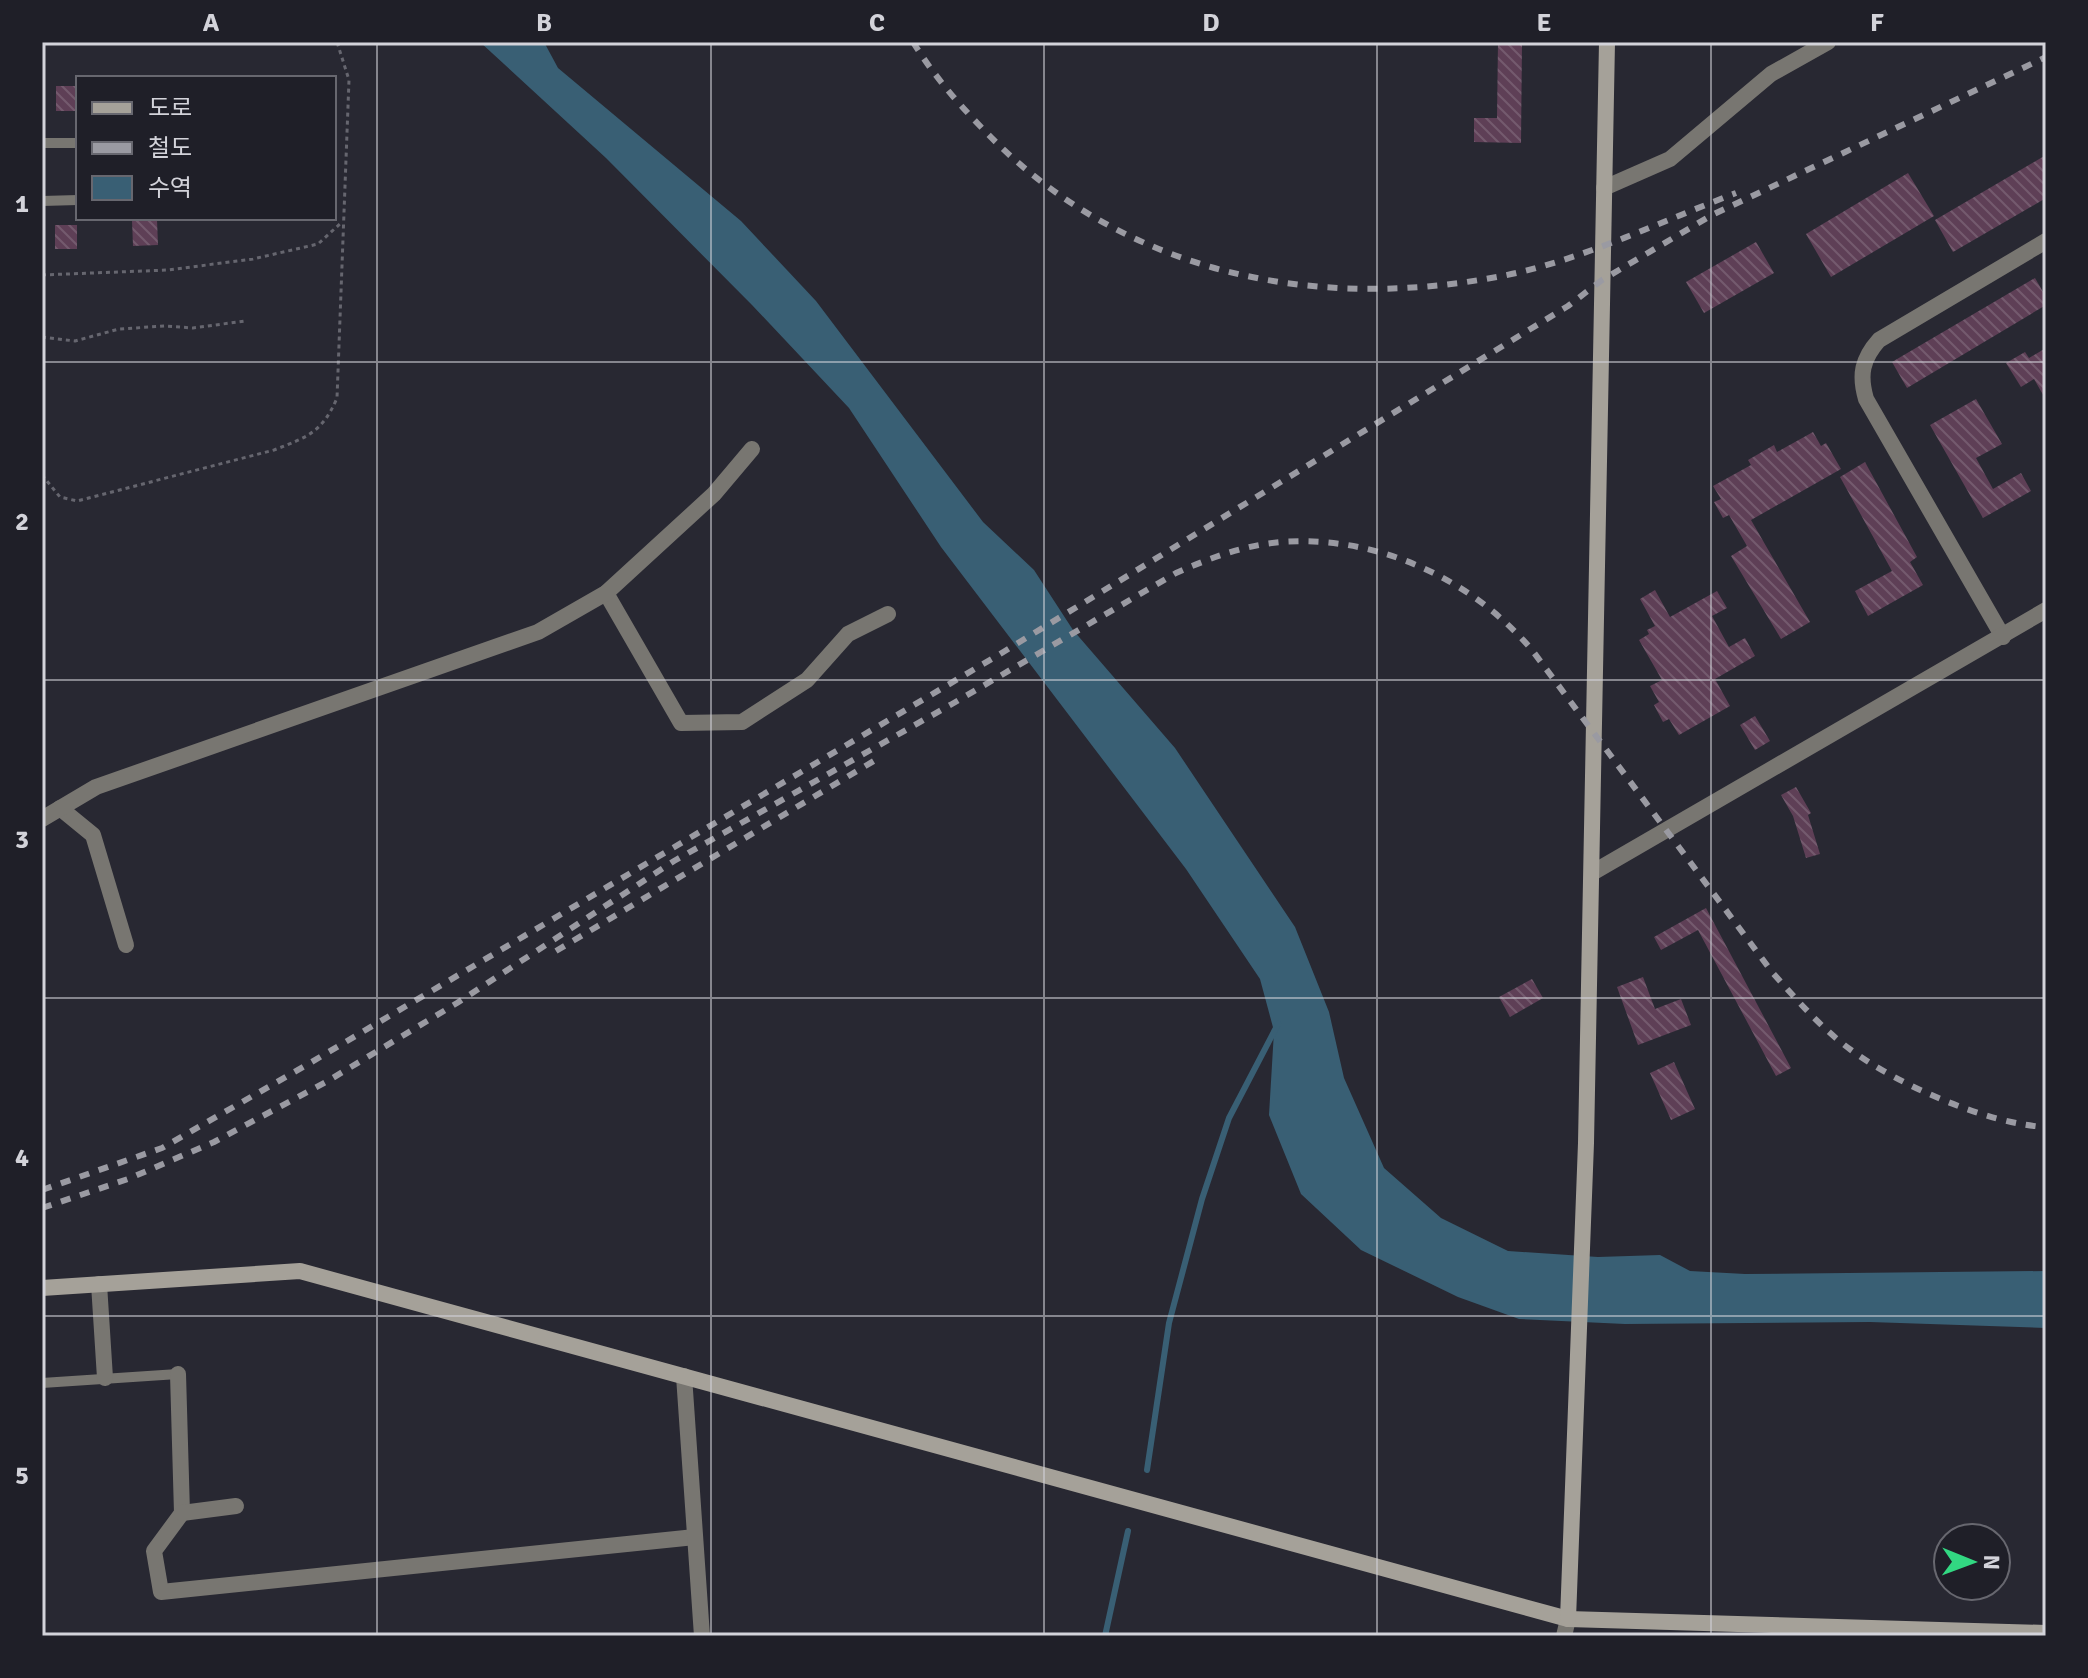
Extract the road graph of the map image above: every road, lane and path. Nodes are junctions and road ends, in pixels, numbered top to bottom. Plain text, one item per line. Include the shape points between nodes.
1 (337, 42) edge
2 (1607, 42) edge
3 (1828, 42) edge
4 (42, 143) edge
5 (76, 143) edge
6 (1604, 188) junction
7 (76, 200) edge
8 (42, 201) edge
9 (342, 222) junction
10 (2046, 241) edge
11 (42, 275) edge
12 (245, 321) dead end
13 (42, 337) edge
14 (752, 449) dead end
15 (42, 475) edge
16 (606, 593) junction
17 (2046, 610) edge
18 (888, 614) dead end
19 (2003, 637) junction
20 (60, 808) junction
21 (42, 819) edge
22 (1592, 873) junction
23 (126, 945) dead end
24 (99, 1284) junction
25 (42, 1288) edge
26 (178, 1374) joint
27 (684, 1376) junction
28 (105, 1378) junction
29 (42, 1383) edge
30 (236, 1506) dead end
31 (182, 1513) junction
32 (695, 1537) junction
33 (1566, 1628) edge
34 (1879, 1632) edge
35 (2046, 1633) edge
36 (702, 1636) edge

1 - 9 path via 349,80
2 - 6 main road
3 - 6 street via 1771,74 1670,159
4 - 5 lane
6 - 22 main road
7 - 8 lane
9 - 11 path via 318,244 253,259 168,270
9 - 15 path via 337,398 327,420 274,450 77,501 60,497
10 - 19 street via 1879,340 1868,352 1861,382
12 - 13 path via 119,329 75,341
14 - 16 street via 714,494
16 - 18 street via 681,723 742,722 807,680 848,634
16 - 20 street via 538,632 96,787
17 - 19 street
19 - 22 street
20 - 21 street
20 - 23 street via 93,835
22 - 33 main road via 1577,1432
24 - 25 main road
24 - 27 main road via 300,1271
24 - 28 street
26 - 28 lane
26 - 31 street
27 - 32 street
27 - 33 main road
28 - 29 lane
30 - 31 street
31 - 32 street via 154,1551 161,1592
32 - 36 street
33 - 34 main road
34 - 35 main road

